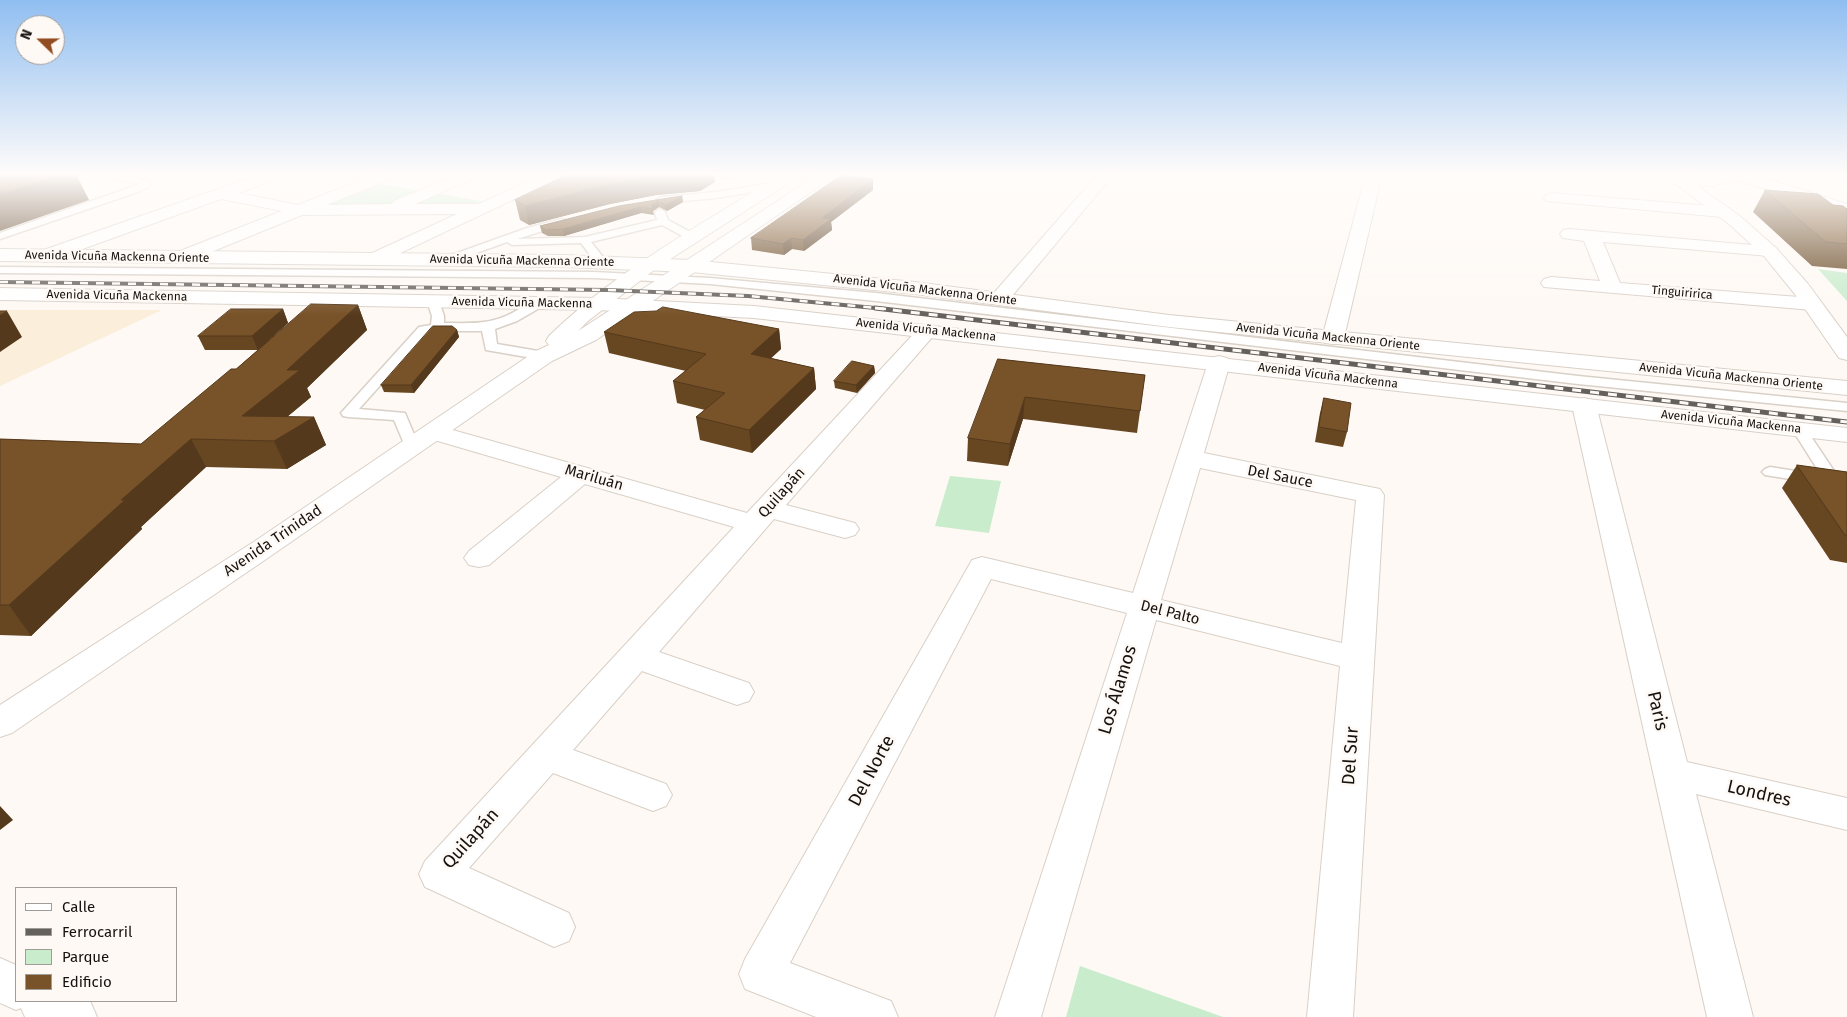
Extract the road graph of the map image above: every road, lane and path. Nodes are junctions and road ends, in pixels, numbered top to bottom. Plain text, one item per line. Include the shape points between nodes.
1 (43, 221) edge
2 (143, 221) edge
3 (271, 221) edge
4 (454, 221) edge
5 (564, 221) edge
6 (717, 221) edge
7 (758, 221) edge
8 (1065, 221) edge
9 (1362, 221) edge
10 (1734, 221) edge
11 (663, 222) joint
12 (1569, 234) dead end
13 (0, 236) edge
14 (1591, 236) junction
15 (692, 237) junction
16 (585, 240) junction
17 (496, 242) junction
18 (1769, 251) junction
19 (0, 255) edge
20 (45, 256) junction
21 (182, 257) junction
22 (375, 259) junction
23 (447, 260) junction
24 (601, 262) junction
25 (651, 263) junction
26 (691, 266) junction
27 (0, 270) edge
28 (634, 276) junction
29 (671, 278) junction
30 (1551, 284) dead end
31 (1612, 287) junction
32 (0, 294) edge
33 (1000, 298) junction
34 (433, 301) junction
35 (539, 303) junction
36 (598, 304) junction
37 (1812, 304) junction
38 (634, 305) junction
39 (437, 327) junction
40 (488, 327) junction
41 (928, 330) junction
42 (1333, 338) junction
43 (1847, 353) edge
44 (544, 356) junction
45 (1219, 363) junction
46 (1847, 388) edge
47 (1584, 405) junction
48 (1847, 407) edge
49 (1799, 429) junction
50 (1847, 435) edge
51 (423, 439) junction
52 (1190, 458) junction
53 (1770, 472) dead end
54 (580, 474) junction
55 (1840, 482) edge
56 (1370, 495) joint
57 (761, 516) junction
58 (845, 529) dead end
59 (479, 558) dead end
60 (982, 568) joint
61 (1144, 607) junction
62 (636, 656) junction
63 (1358, 659) junction
64 (737, 692) dead end
65 (0, 723) edge
66 (546, 755) junction
67 (1672, 774) junction
68 (653, 796) dead end
69 (1847, 814) edge
70 (554, 927) dead end
71 (0, 980) edge
72 (15, 988) edge
73 (43, 1002) edge
74 (74, 1017) edge
75 (875, 1017) edge
76 (1018, 1017) edge
77 (1330, 1017) edge
78 (1730, 1017) edge

1 - 13 lane
2 - 20 street
3 - 21 street
4 - 22 street
5 - 17 lane
6 - 15 street, Avenida Trinidad
7 - 26 street, Avenida Trinidad
8 - 33 street
9 - 42 street
10 - 18 street
11 - 15 lane
11 - 16 lane
12 - 14 street
14 - 18 street
14 - 31 street
15 - 25 street, Avenida Trinidad
16 - 17 lane
16 - 24 lane
17 - 23 lane
18 - 37 street
19 - 20 street, Avenida Vicuña Mackenna Oriente
20 - 21 street, Avenida Vicuña Mackenna Oriente
21 - 22 street, Avenida Vicuña Mackenna Oriente
22 - 23 street, Avenida Vicuña Mackenna Oriente
23 - 24 street, Avenida Vicuña Mackenna Oriente
24 - 25 street, Avenida Vicuña Mackenna Oriente
25 - 26 street, Avenida Vicuña Mackenna Oriente
25 - 28 street, Avenida Trinidad
26 - 29 street, Avenida Trinidad
26 - 33 street, Avenida Vicuña Mackenna Oriente
27 - 28 lane
28 - 29 lane
28 - 36 street, Avenida Trinidad
29 - 38 street, Avenida Trinidad
29 - 48 lane via 867,296 1569,379
30 - 31 street, Tinguiririca
31 - 37 street, Tinguiririca
32 - 34 street, Avenida Vicuña Mackenna
33 - 42 street, Avenida Vicuña Mackenna Oriente via 1169,321
34 - 35 street, Avenida Vicuña Mackenna
34 - 39 lane via 438,316
35 - 36 street, Avenida Vicuña Mackenna
35 - 40 lane via 514,318
36 - 38 street, Avenida Vicuña Mackenna
36 - 44 street, Avenida Trinidad
37 - 43 street
38 - 41 street, Avenida Vicuña Mackenna via 754,312
38 - 44 street, Avenida Trinidad via 588,335
39 - 40 lane
39 - 51 lane via 422,330 348,413 400,416
40 - 44 lane via 491,346
41 - 45 street, Avenida Vicuña Mackenna
41 - 57 street, Quilapán
42 - 46 street, Avenida Vicuña Mackenna Oriente
44 - 51 street, Avenida Trinidad
45 - 47 street, Avenida Vicuña Mackenna
45 - 52 street, Los Álamos
47 - 49 street, Avenida Vicuña Mackenna
47 - 67 street, Paris
49 - 50 street, Avenida Vicuña Mackenna
49 - 55 lane
51 - 54 street, Mariluán
51 - 65 street, Avenida Trinidad
52 - 56 street, Del Sauce
52 - 61 street, Los Álamos
53 - 55 lane
54 - 57 street, Mariluán
54 - 59 street
56 - 63 street, Del Sur
57 - 58 street, Mariluán
57 - 62 street, Quilapán
60 - 61 street, Del Palto
60 - 75 street, Del Norte via 761,974
61 - 63 street, Del Palto
61 - 76 street, Los Álamos
62 - 64 street
62 - 66 street, Quilapán
63 - 77 street, Del Sur
66 - 68 street
66 - 70 street, Quilapán via 440,874
67 - 69 street, Londres
67 - 78 street, Paris
71 - 72 street
73 - 74 street

